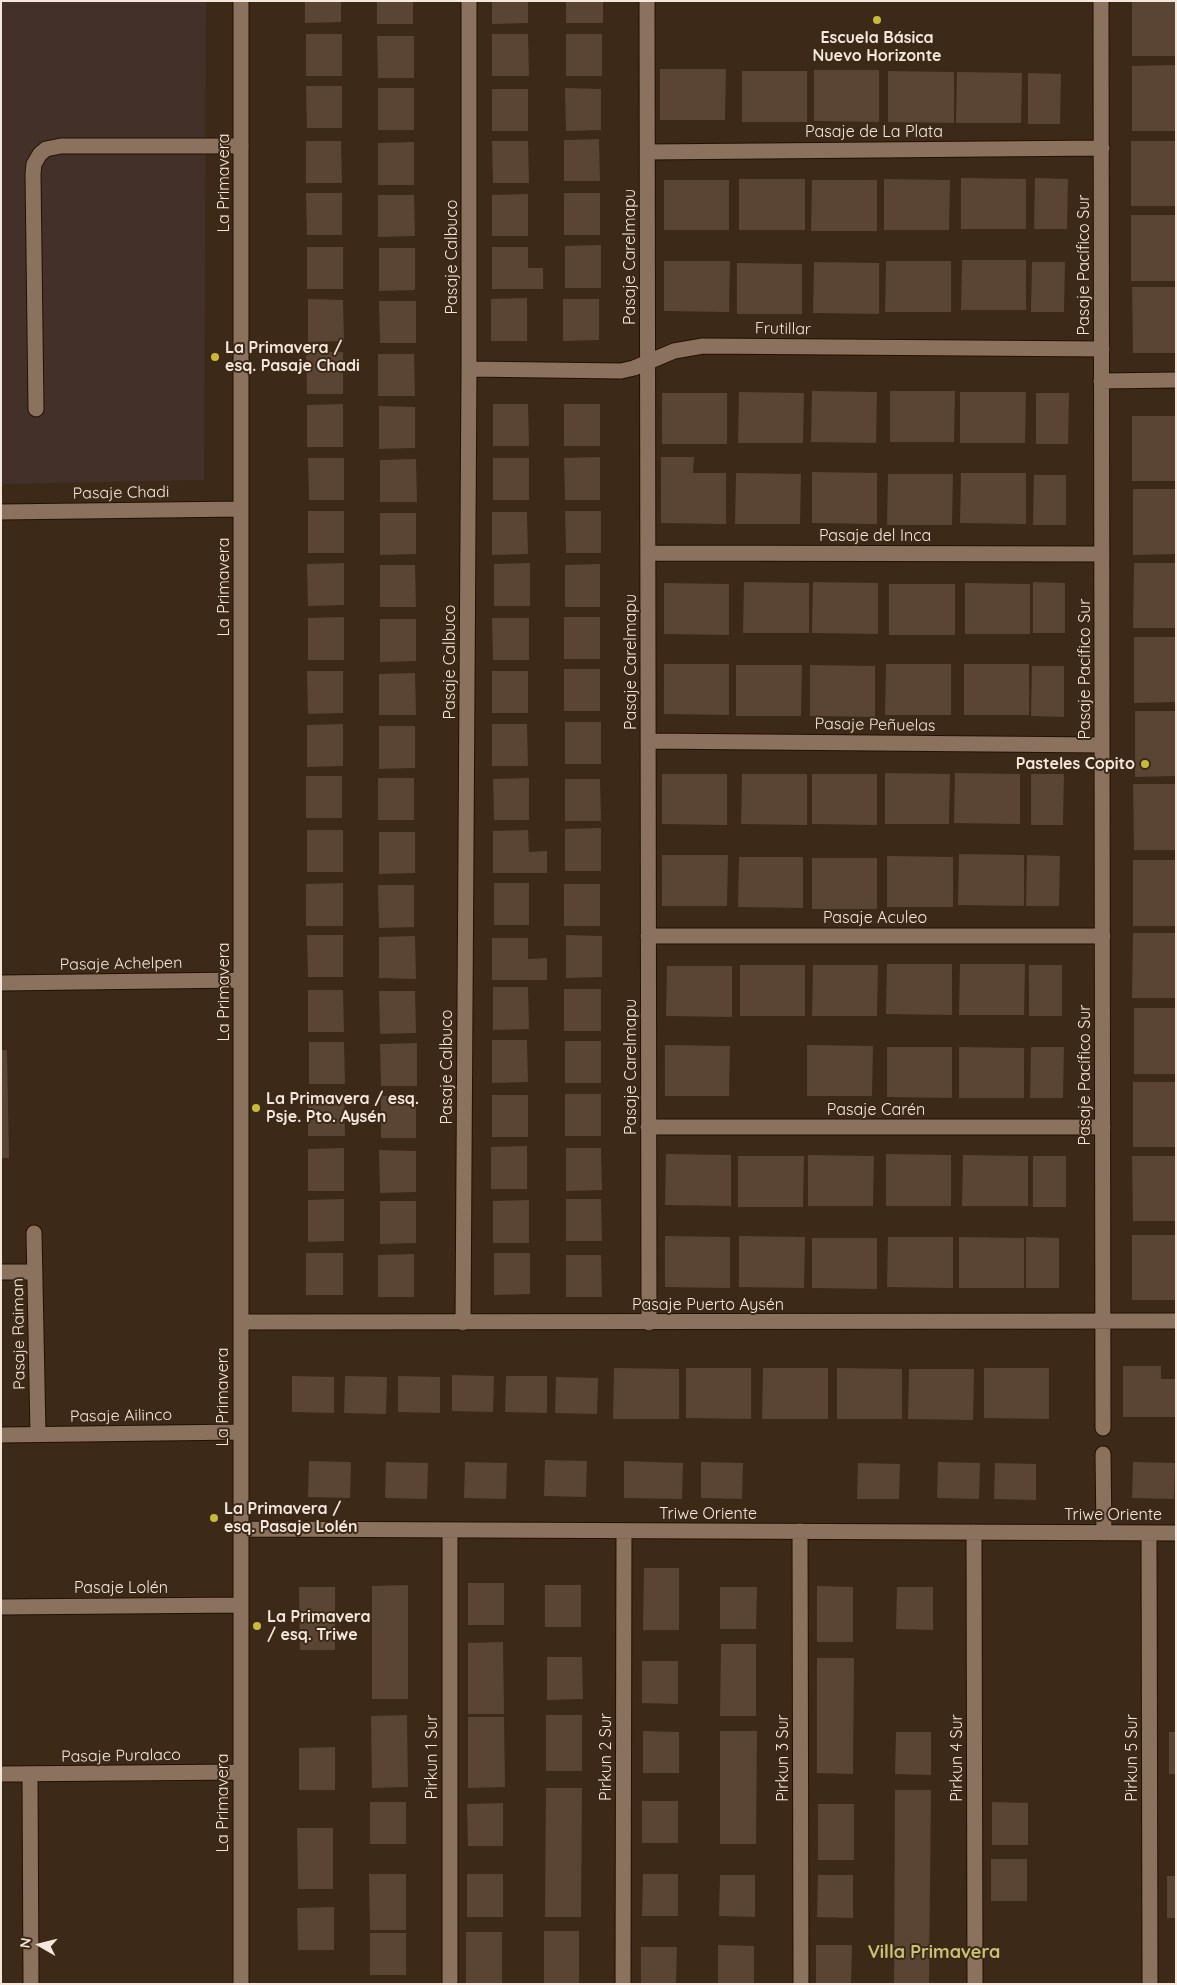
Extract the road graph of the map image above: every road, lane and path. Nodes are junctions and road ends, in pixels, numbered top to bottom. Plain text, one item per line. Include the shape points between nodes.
1 (242, 1) edge
2 (469, 1) edge
3 (648, 1) edge
4 (1101, 1) edge
5 (241, 146) junction
6 (1102, 148) junction
7 (648, 152) junction
8 (1102, 349) junction
9 (648, 363) junction
10 (469, 369) junction
11 (1176, 380) edge
12 (1102, 381) junction
13 (36, 409) dead end
14 (242, 509) junction
15 (1, 512) edge
16 (648, 553) junction
17 (1102, 554) junction
18 (648, 741) junction
19 (1102, 745) junction
20 (648, 936) junction
21 (1102, 936) junction
22 (241, 980) junction
23 (1, 983) edge
24 (648, 1127) junction
25 (1103, 1127) junction
26 (34, 1233) dead end
27 (1, 1272) edge
28 (35, 1272) junction
29 (1176, 1321) edge
30 (241, 1322) junction
31 (1104, 1322) junction
32 (463, 1323) junction
33 (649, 1323) junction
34 (1104, 1428) dead end
35 (241, 1432) junction
36 (38, 1434) junction
37 (1, 1435) edge
38 (1103, 1454) dead end
39 (241, 1529) junction
40 (450, 1530) junction
41 (624, 1531) junction
42 (800, 1531) junction
43 (974, 1532) junction
44 (1104, 1533) junction
45 (1149, 1533) junction
46 (1176, 1533) edge
47 (241, 1605) junction
48 (1, 1606) edge
49 (240, 1772) junction
50 (1, 1774) edge
51 (30, 1774) junction
52 (31, 1984) edge
53 (241, 1984) edge
54 (450, 1984) edge
55 (623, 1984) edge
56 (801, 1984) edge
57 (975, 1984) edge
58 (1150, 1984) edge

1 - 5 street, La Primavera
2 - 10 street, Pasaje Calbuco
3 - 7 street, Pasaje Carelmapu
4 - 6 street, Pasaje Pacífico Sur
5 - 13 street via 61,146 46,149 40,154 33,174
5 - 14 street, La Primavera
6 - 7 street, Pasaje de La Plata
6 - 8 street, Pasaje Pacífico Sur
7 - 9 street, Pasaje Carelmapu
8 - 9 street, Frutillar via 704,346 674,350
8 - 12 street, Pasaje Pacífico Sur
9 - 10 street, Frutillar via 607,372
9 - 16 street, Pasaje Carelmapu
10 - 32 street, Pasaje Calbuco
11 - 12 street
12 - 17 street, Pasaje Pacífico Sur
14 - 15 street, Pasaje Chadi
14 - 22 street, La Primavera
16 - 17 street, Pasaje del Inca
16 - 18 street, Pasaje Carelmapu
17 - 19 street, Pasaje Pacífico Sur
18 - 19 street, Pasaje Peñuelas
18 - 20 street, Pasaje Carelmapu
19 - 21 street, Pasaje Pacífico Sur
20 - 21 street, Pasaje Aculeo
20 - 24 street, Pasaje Carelmapu
21 - 25 street, Pasaje Pacífico Sur
22 - 23 street, Pasaje Achelpen
22 - 30 street, La Primavera
24 - 25 street, Pasaje Carén
24 - 33 street, Pasaje Carelmapu
25 - 31 street, Pasaje Pacífico Sur
26 - 28 street, Pasaje Raiman
27 - 28 street
28 - 36 street, Pasaje Raiman
29 - 31 street, Pasaje Puerto Aysén
30 - 32 street, Pasaje Puerto Aysén
30 - 35 street, La Primavera
31 - 33 street, Pasaje Puerto Aysén
31 - 34 street, Pasaje Pacífico Sur
32 - 33 street, Pasaje Puerto Aysén
35 - 36 street, Pasaje Ailinco
35 - 39 street, La Primavera
36 - 37 street, Pasaje Ailinco
38 - 44 street
39 - 40 street, Triwe Oriente
39 - 47 street, La Primavera
40 - 41 street, Triwe Oriente
40 - 54 street, Pirkun 1 Sur
41 - 42 street, Triwe Oriente
41 - 55 street, Pirkun 2 Sur
42 - 43 street, Triwe Oriente
42 - 56 street, Pirkun 3 Sur
43 - 44 street, Triwe Oriente
43 - 57 street, Pirkun 4 Sur
44 - 45 street, Triwe Oriente
45 - 46 street, Triwe Oriente
45 - 58 street, Pirkun 5 Sur
47 - 48 street, Pasaje Lolén
47 - 49 street, La Primavera
49 - 51 street, Pasaje Puralaco
49 - 53 street, La Primavera
50 - 51 street, Pasaje Puralaco
51 - 52 street

